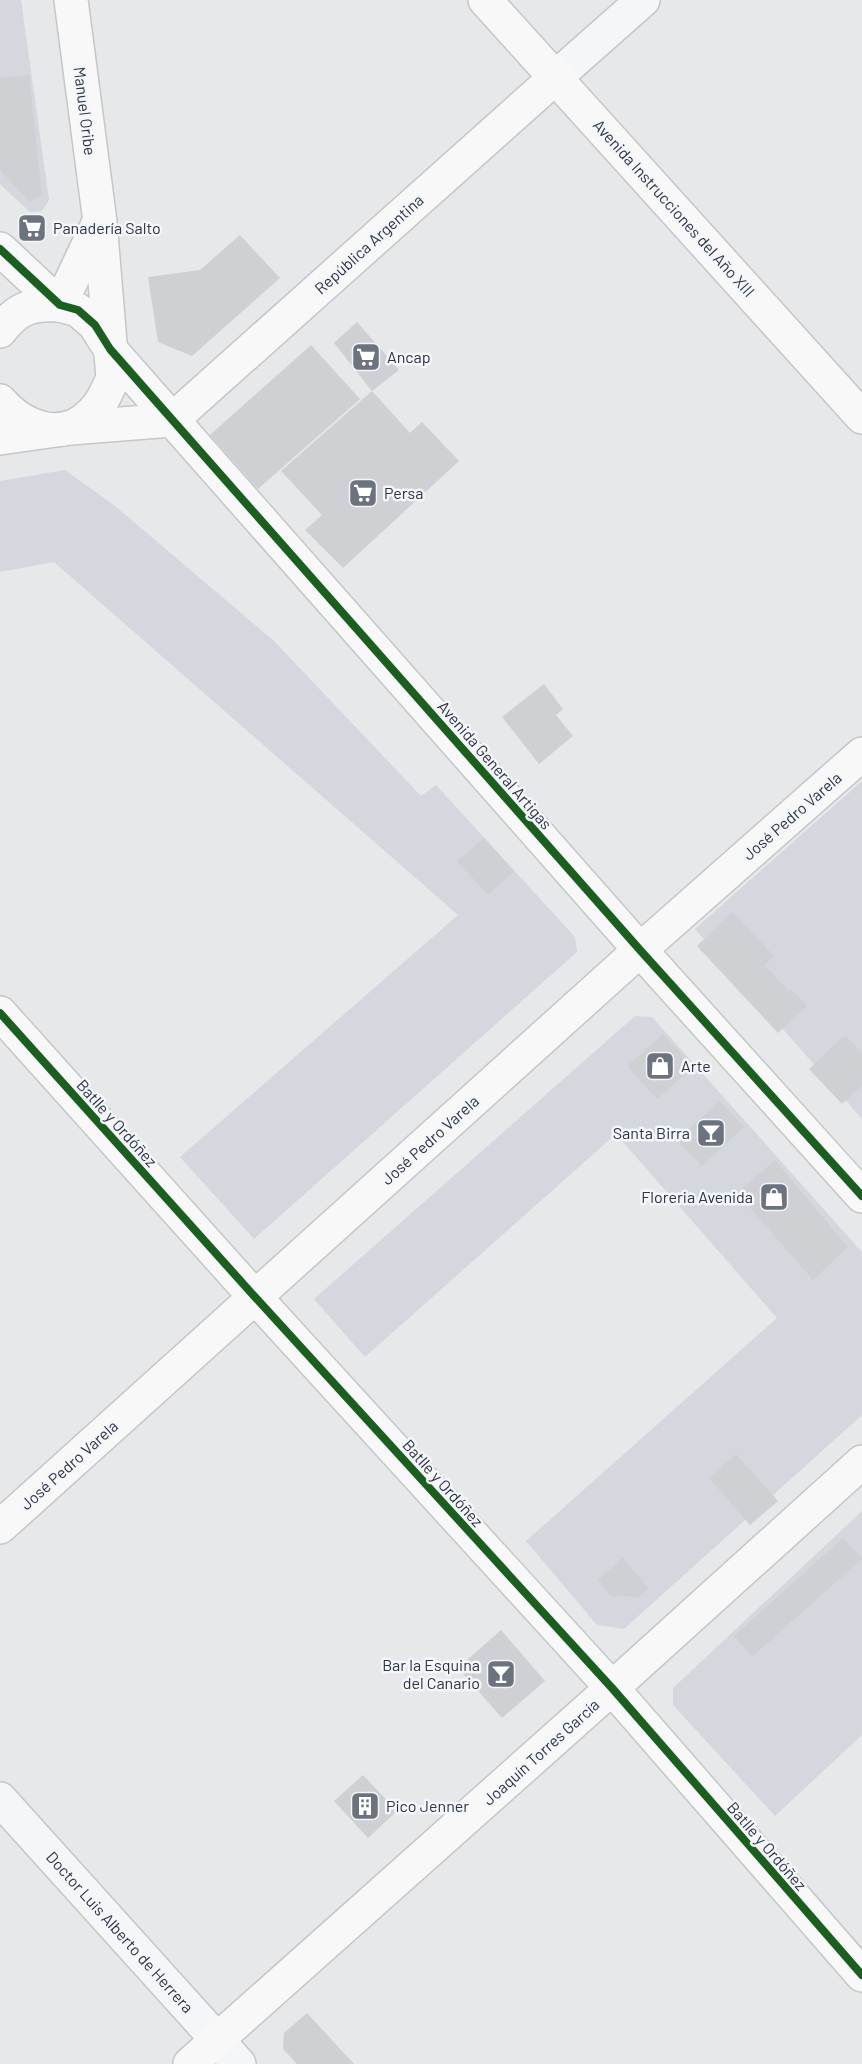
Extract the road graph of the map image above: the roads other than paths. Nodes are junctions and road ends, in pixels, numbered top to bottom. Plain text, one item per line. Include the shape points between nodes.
1 (71, 0) edge
2 (485, 0) edge
3 (643, 0) edge
4 (556, 76) junction
5 (100, 222) junction
6 (0, 249) edge
7 (60, 304) junction
8 (0, 331) edge
9 (110, 349) junction
10 (0, 401) edge
11 (862, 417) edge
12 (172, 420) junction
13 (70, 428) junction
14 (0, 438) edge
15 (862, 754) edge
16 (640, 950) junction
17 (0, 1013) edge
18 (862, 1196) edge
19 (255, 1297) junction
20 (862, 1462) edge
21 (0, 1527) edge
22 (612, 1688) junction
23 (0, 1799) edge
24 (862, 1975) edge
25 (218, 2040) junction
26 (190, 2064) edge
27 (239, 2064) edge

1 - 5 street, Manuel Oribe
2 - 4 street, Avenida Instrucciones del Año XIII
3 - 4 street, República Argentina
4 - 11 street, Avenida Instrucciones del Año XIII
4 - 12 street, República Argentina
5 - 7 street
5 - 9 street
6 - 7 street, Avenida General Artigas
7 - 8 street via 40,304 18,312
7 - 9 street, Avenida General Artigas via 78,310 95,325
9 - 12 street, Avenida General Artigas
9 - 13 street via 114,378 104,400 90,416
10 - 13 street via 30,425 49,430
12 - 13 street
12 - 16 street, Avenida General Artigas
13 - 14 street
15 - 16 street, José Pedro Varela
16 - 18 street, Avenida General Artigas
16 - 19 street, José Pedro Varela
17 - 19 street, Batlle y Ordóñez
19 - 21 street, José Pedro Varela
19 - 22 street, Batlle y Ordóñez
20 - 22 street, Joaquín Torres García
22 - 24 street, Batlle y Ordóñez
22 - 25 street, Joaquín Torres García
23 - 25 street, Doctor Luis Alberto de Herrera
25 - 26 street, Joaquín Torres García
25 - 27 street, Doctor Luis Alberto de Herrera

